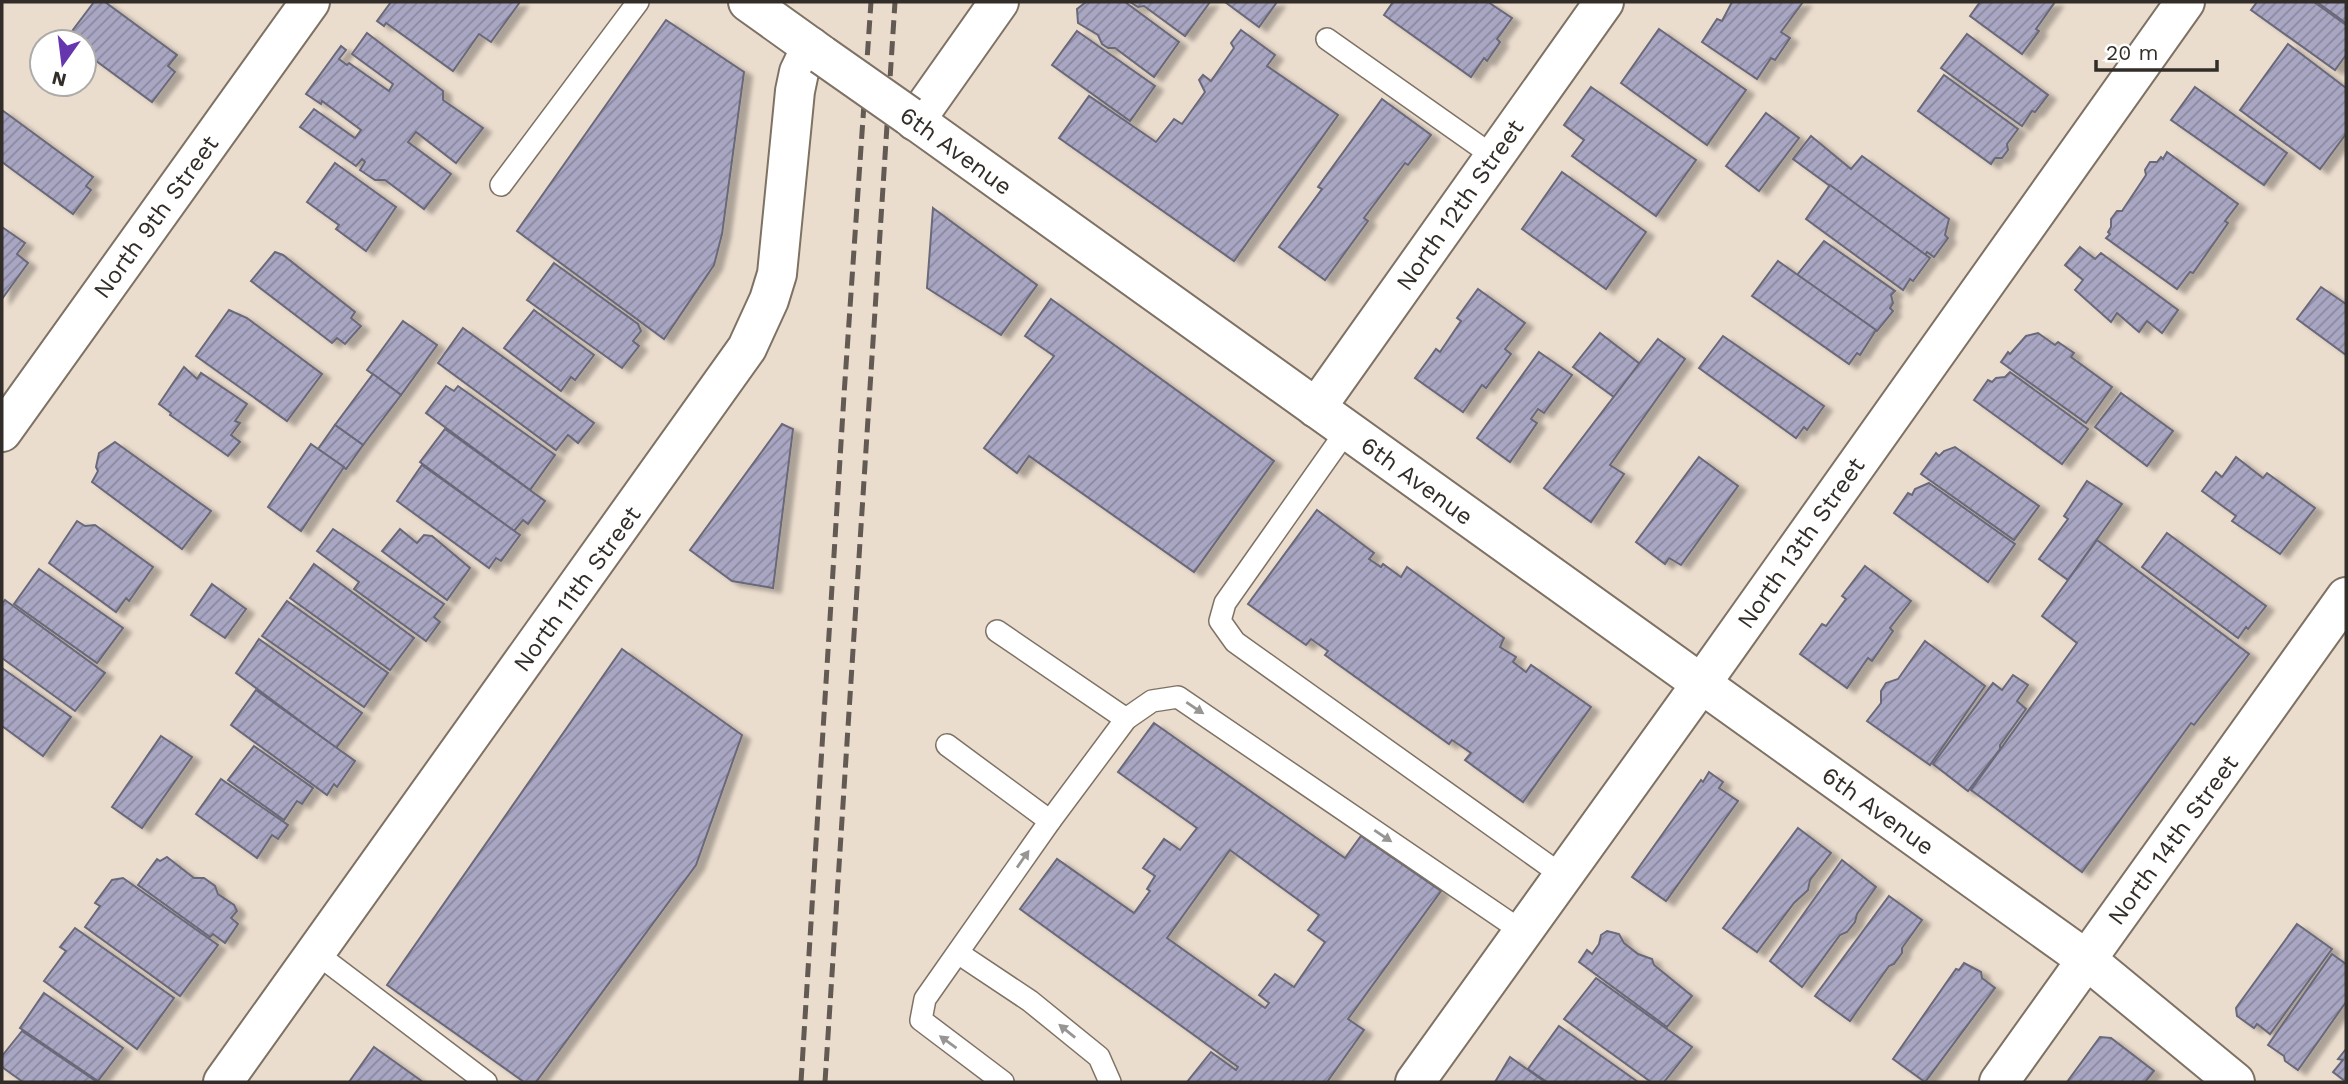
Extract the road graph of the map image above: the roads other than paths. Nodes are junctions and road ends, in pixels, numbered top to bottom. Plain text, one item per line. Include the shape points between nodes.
1 (310, 2) edge
2 (638, 2) edge
3 (748, 2) edge
4 (999, 2) edge
5 (1604, 2) edge
6 (2185, 2) edge
7 (1327, 39) dead end
8 (817, 51) junction
9 (912, 118) junction
10 (1493, 156) junction
11 (501, 185) dead end
12 (1316, 408) junction
13 (1347, 430) junction
14 (2, 432) edge
15 (2346, 597) edge
16 (997, 631) dead end
17 (1701, 684) junction
18 (1126, 719) junction
19 (947, 745) dead end
20 (1050, 821) junction
21 (1563, 876) junction
22 (1523, 932) junction
23 (316, 953) junction
24 (958, 953) junction
25 (2087, 960) junction
26 (223, 1082) edge
27 (486, 1082) edge
28 (1003, 1082) edge
29 (1110, 1082) edge
30 (1415, 1082) edge
31 (1999, 1082) edge
32 (2235, 1082) edge

1 - 14 street, North 9th Street
2 - 11 lane
3 - 8 street, 6th Avenue
4 - 9 street
5 - 10 street, North 12th Street
6 - 17 street, North 13th Street
7 - 10 lane
8 - 9 street, 6th Avenue, bridge
8 - 23 street, North 11th Street via 799,72 777,274 747,348
9 - 12 street, 6th Avenue
10 - 12 street, North 12th Street
12 - 13 street, 6th Avenue
13 - 17 street, 6th Avenue
13 - 21 lane via 1225,603 1220,621 1235,642
15 - 25 street, North 14th Street
16 - 18 lane
17 - 21 street, North 13th Street
17 - 25 street, 6th Avenue
18 - 20 lane
18 -> 22 lane via 1152,701 1178,697
19 - 20 lane
24 -> 20 lane
21 - 22 street, North 13th Street
22 - 30 street, North 13th Street
23 - 26 street, North 11th Street
23 - 27 lane
28 -> 24 lane via 921,1020 925,999
29 -> 24 lane via 1099,1057 1030,1001
25 - 31 street, North 14th Street
25 - 32 street, 6th Avenue

